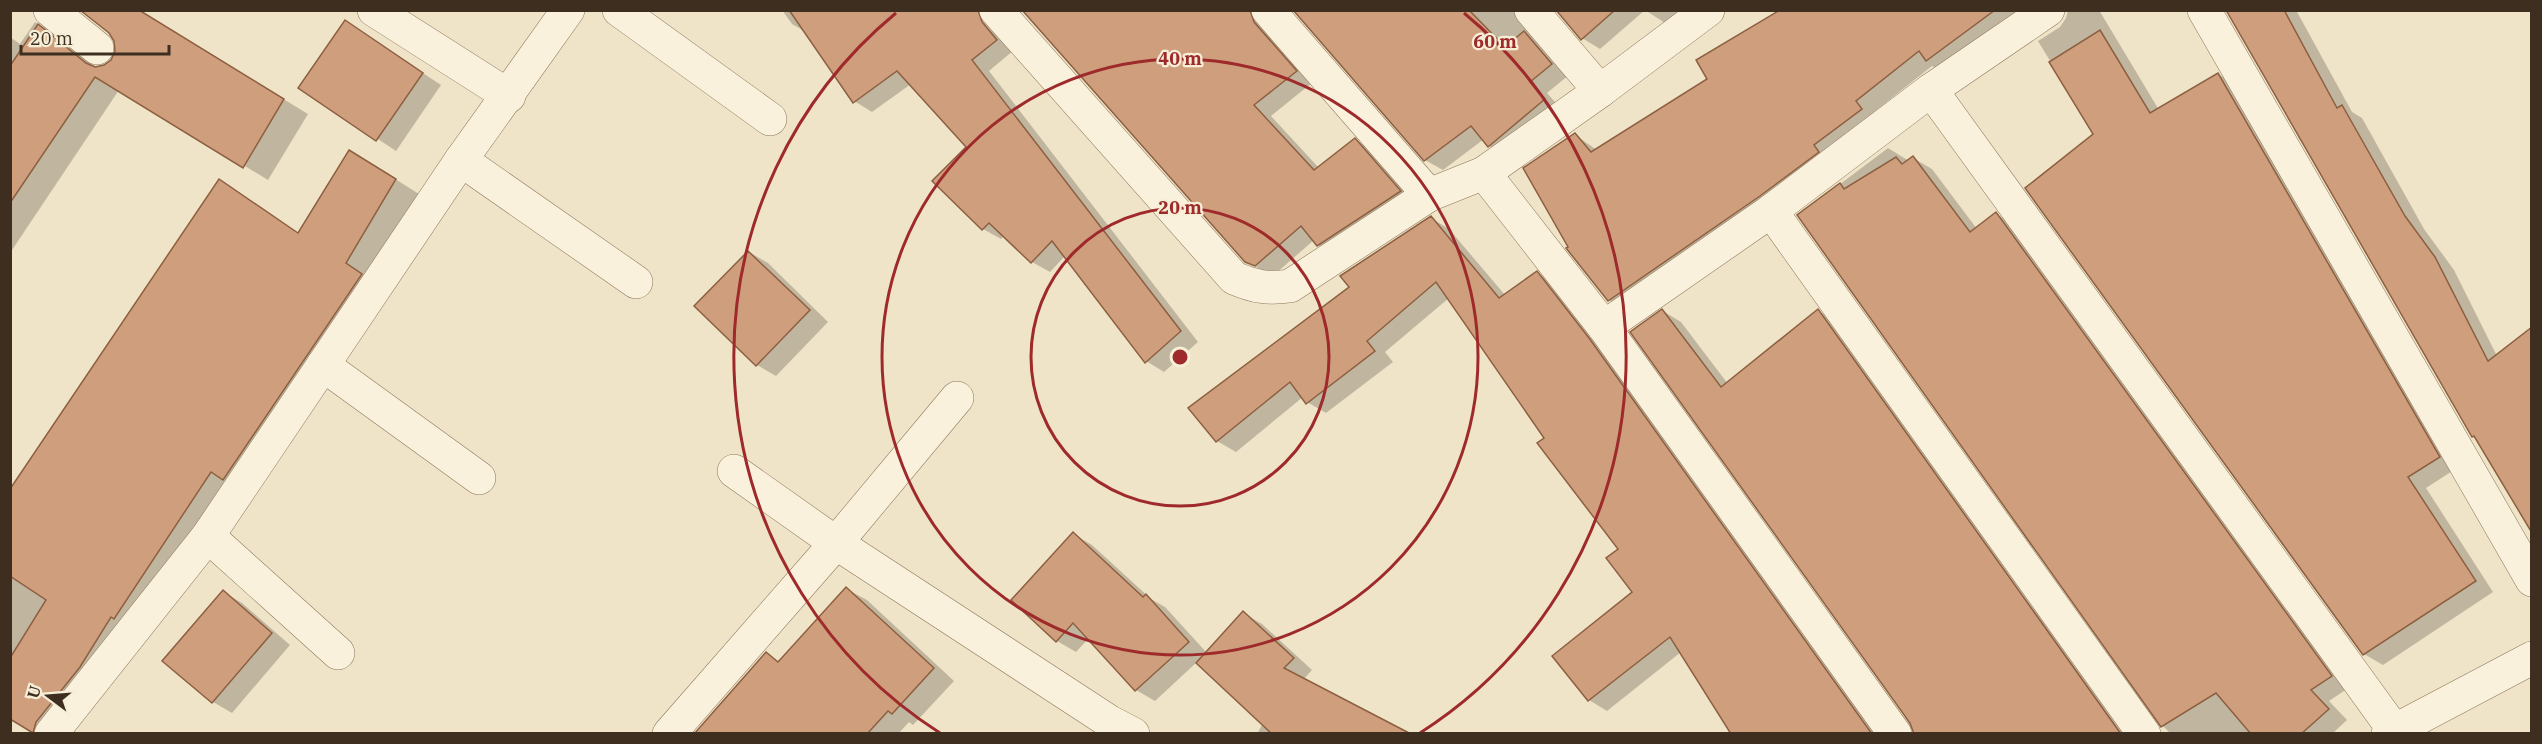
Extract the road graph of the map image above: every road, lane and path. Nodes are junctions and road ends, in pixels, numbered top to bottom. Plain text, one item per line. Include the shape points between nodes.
1 (50, 10) edge
2 (568, 10) edge
3 (619, 10) edge
4 (996, 10) edge
5 (1268, 10) edge
6 (1531, 10) edge
7 (1708, 10) edge
8 (2048, 10) edge
9 (2204, 10) edge
10 (390, 14) edge
11 (97, 48) dead end
12 (1931, 90) junction
13 (1600, 91) junction
14 (508, 96) junction
15 (770, 119) dead end
16 (461, 160) junction
17 (1484, 173) junction
18 (1429, 195) junction
19 (1771, 211) junction
20 (636, 282) dead end
21 (1604, 327) junction
22 (323, 365) junction
23 (957, 398) dead end
24 (734, 471) dead end
25 (478, 478) dead end
26 (208, 536) junction
27 (836, 543) junction
28 (2532, 580) edge
29 (338, 652) dead end
30 (2532, 658) edge
31 (2391, 732) edge
32 (51, 734) edge
33 (669, 734) edge
34 (1133, 734) edge
35 (1895, 734) edge
36 (2144, 734) edge

1 - 11 street
2 - 14 street
3 - 15 street
4 - 18 street via 1234,278 1255,287 1290,285
5 - 18 street
6 - 13 street
7 - 13 street
8 - 12 street
9 - 28 street
10 - 14 street
12 - 19 street
12 - 31 street
13 - 17 street
14 - 16 street
16 - 20 street
16 - 22 street
17 - 18 street
17 - 21 street
19 - 21 street
19 - 36 street
21 - 35 street
22 - 25 street
22 - 26 street
23 - 27 street
24 - 27 street
26 - 29 street
26 - 32 street
27 - 33 street
27 - 34 street
30 - 31 street

